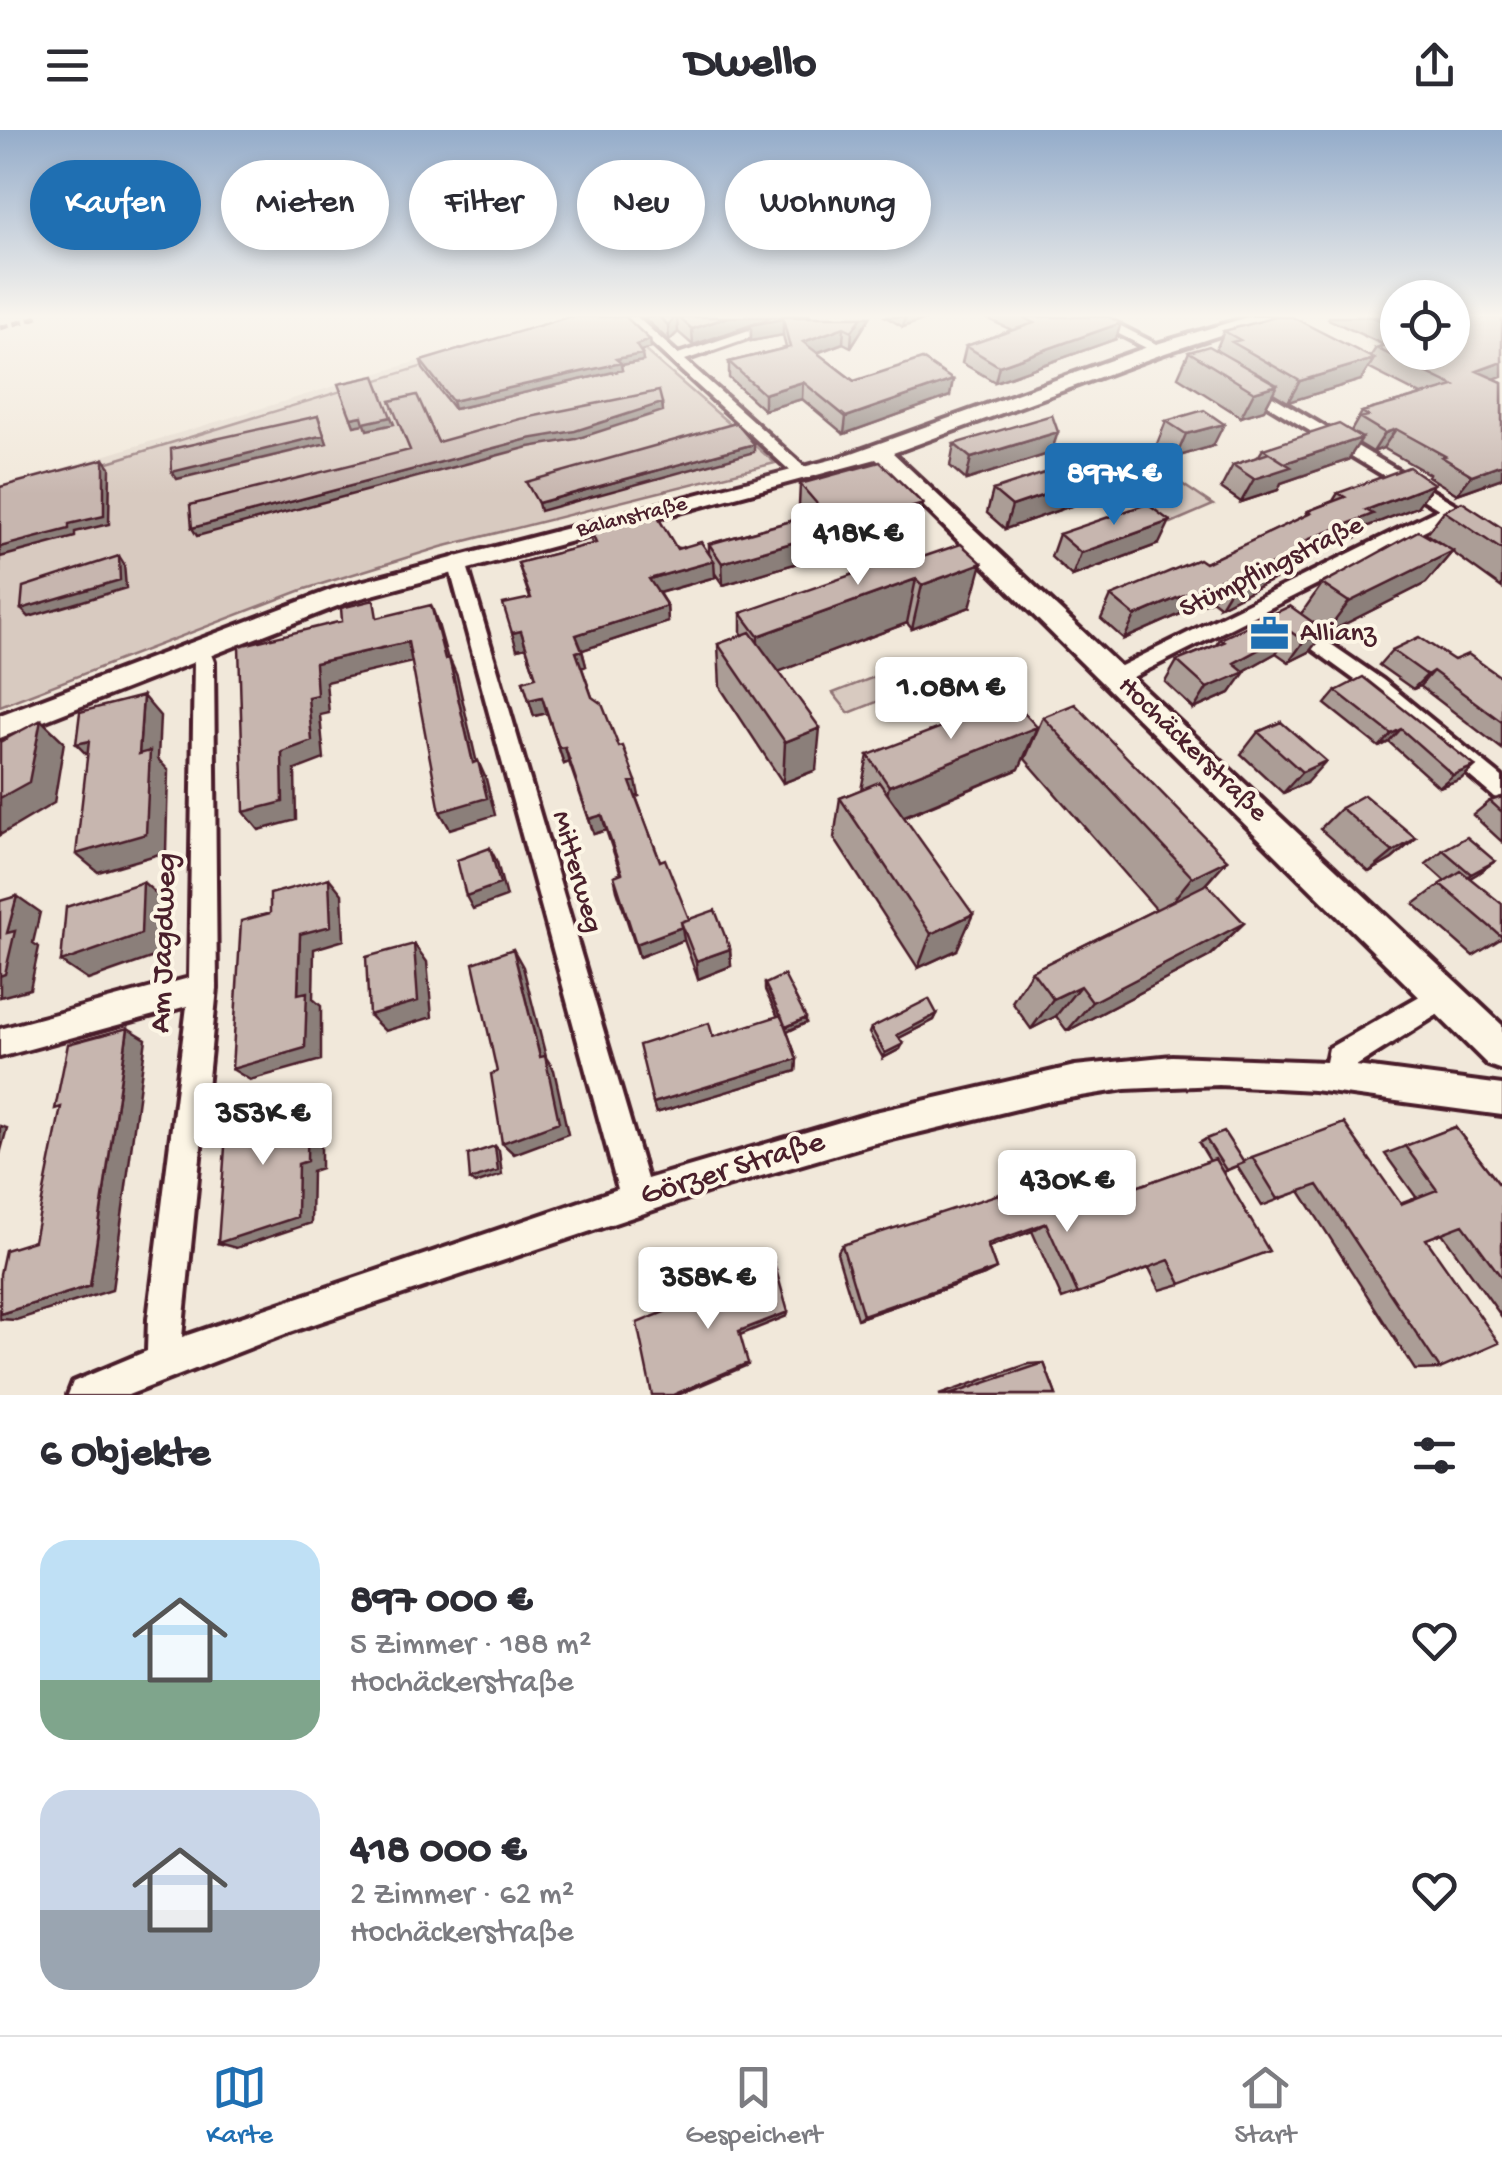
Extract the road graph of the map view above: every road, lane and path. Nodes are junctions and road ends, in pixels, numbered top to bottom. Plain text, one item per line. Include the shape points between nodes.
1 (697, 376) edge
2 (1087, 376) edge
3 (1228, 376) edge
4 (880, 452) junction
5 (804, 475) junction
6 (1453, 508) junction
7 (1502, 540) edge
8 (457, 562) junction
9 (1261, 602) junction
10 (200, 648) junction
11 (1116, 678) junction
12 (0, 727) edge
13 (1502, 790) edge
14 (203, 988) junction
15 (1446, 994) junction
16 (0, 1043) edge
17 (1502, 1051) edge
18 (1345, 1078) junction
19 (1502, 1100) edge
20 (637, 1198) junction
21 (166, 1358) junction
22 (86, 1395) edge

1 - 5 street
2 - 4 street, Balanstraße
3 - 6 street
4 - 5 street, Balanstraße
4 - 11 street, Hochäckerstraße
5 - 8 street, Balanstraße
6 - 7 street
6 - 9 street, Stümpflingstraße
8 - 10 street, Balanstraße via 342,594
8 - 20 street, Mitterweg
9 - 11 street, Stümpflingstraße
9 - 13 street via 1376,685
10 - 12 street, Balanstraße
10 - 14 street, Am Jagdweg
11 - 15 street, Hochäckerstraße
14 - 16 street
14 - 21 street, Am Jagdweg
15 - 17 street, Hochäckerstraße
15 - 18 street via 1338,1058
18 - 19 street, Görzer Straße
18 - 20 street, Görzer Straße via 1219,1070 1124,1074 893,1123
20 - 21 street, Görzer Straße
21 - 22 street, Görzer Straße

